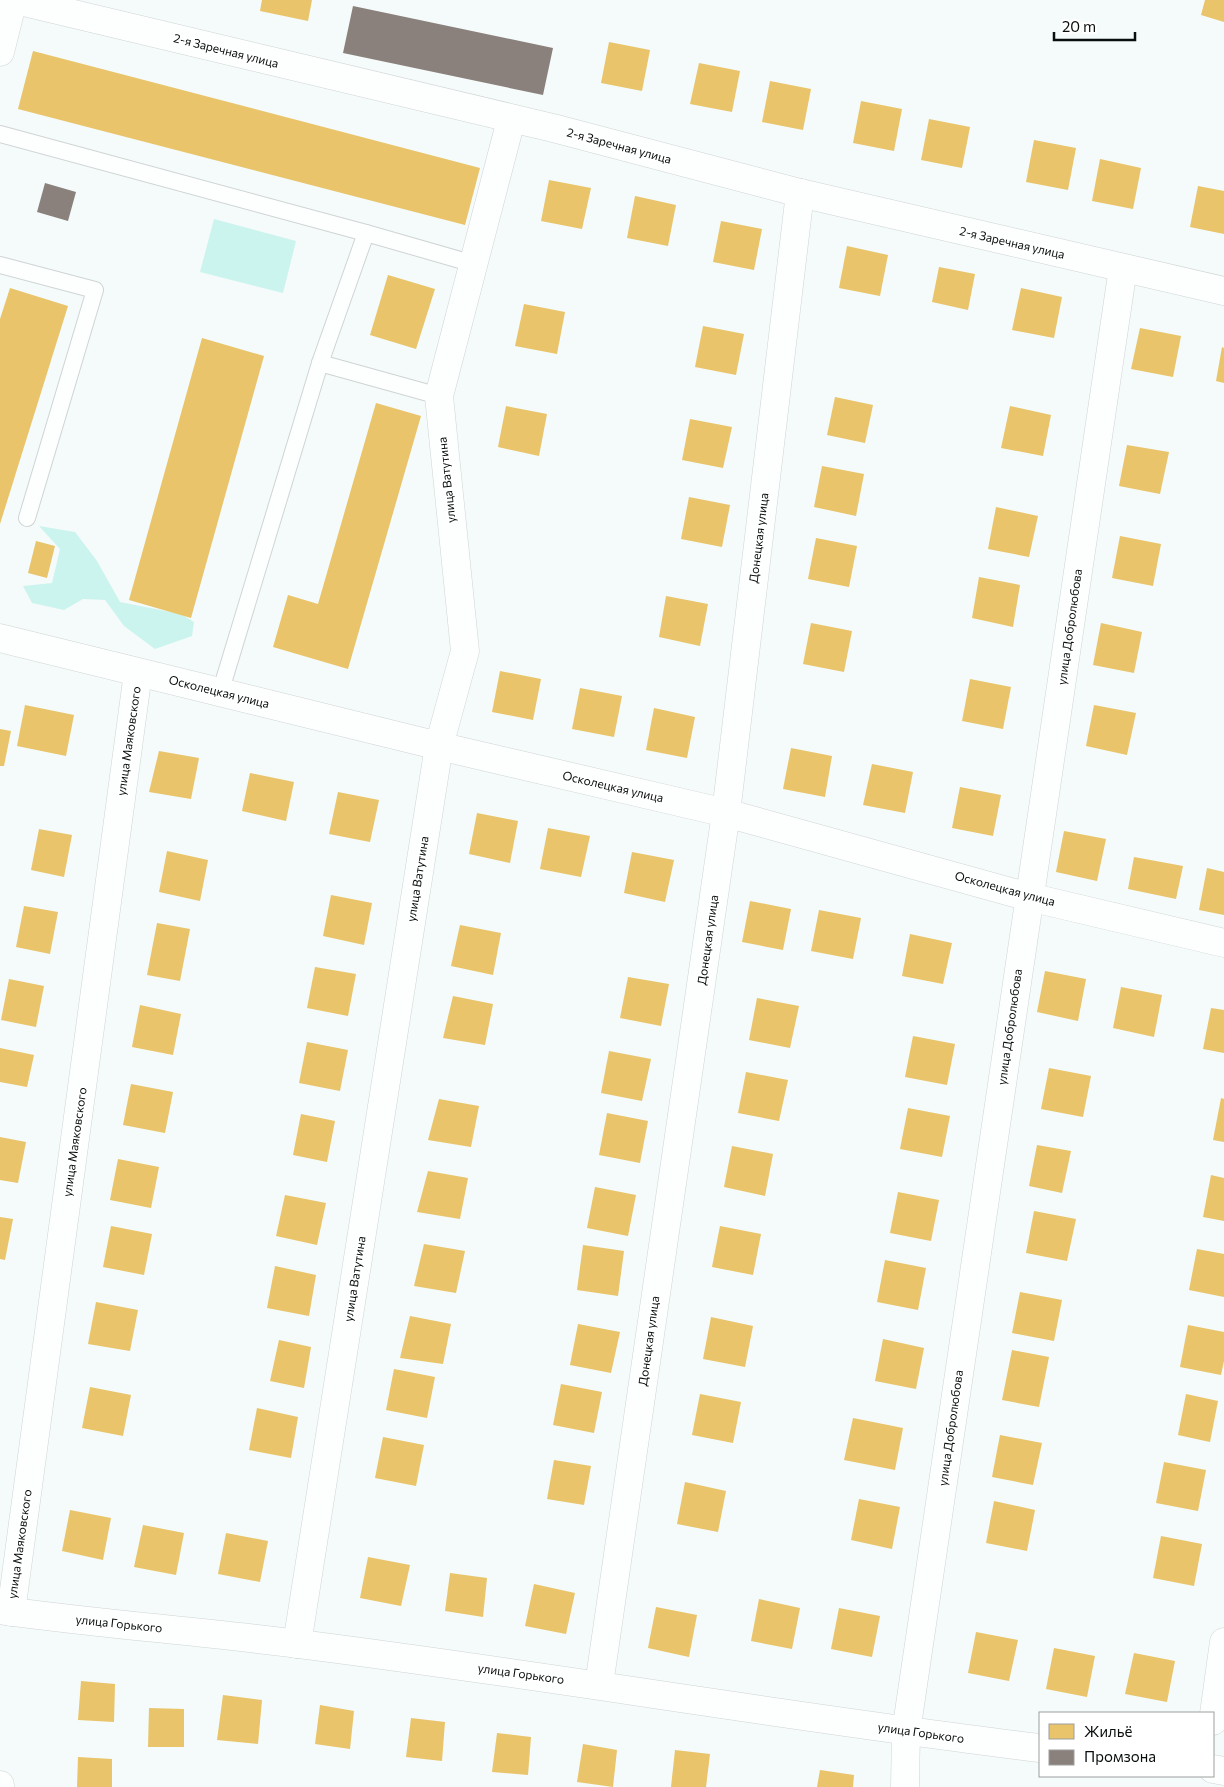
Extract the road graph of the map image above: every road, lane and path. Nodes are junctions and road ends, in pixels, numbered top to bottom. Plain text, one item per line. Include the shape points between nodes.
1 (14, 0) edge
2 (0, 52) edge
3 (511, 120) junction
4 (0, 134) edge
5 (800, 193) junction
6 (366, 233) junction
7 (474, 264) junction
8 (0, 265) edge
9 (1123, 268) junction
10 (1224, 290) edge
11 (320, 363) junction
12 (439, 396) junction
13 (27, 518) dead end
14 (0, 638) edge
15 (138, 672) junction
16 (220, 693) junction
17 (439, 746) junction
18 (726, 814) junction
19 (1030, 897) junction
20 (1224, 943) edge
21 (6, 1611) edge
22 (1224, 1642) edge
23 (297, 1644) junction
24 (598, 1685) junction
25 (1214, 1714) edge
26 (906, 1732) junction
27 (1039, 1748) edge
28 (905, 1787) edge

1 - 2 street
1 - 3 street, 2-я Заречная улица
3 - 5 street, 2-я Заречная улица via 553,128
3 - 7 street, улица Ватутина
4 - 6 lane
5 - 9 street, 2-я Заречная улица
5 - 18 street, Донецкая улица
6 - 7 lane
6 - 11 lane
7 - 12 street, улица Ватутина
8 - 13 lane via 95,290
9 - 10 street, 2-я Заречная улица
9 - 19 street, улица Добролюбова
11 - 12 lane
11 - 16 lane
12 - 17 street, улица Ватутина via 465,651
14 - 15 street, Осколецкая улица
15 - 16 street, Осколецкая улица
15 - 21 street, улица Маяковского
16 - 17 street, Осколецкая улица
17 - 18 street, Осколецкая улица
17 - 23 street, улица Ватутина
18 - 19 street, Осколецкая улица
18 - 24 street, Донецкая улица
19 - 20 street, Осколецкая улица
19 - 26 street, улица Добролюбова
21 - 23 street, улица Горького
22 - 25 street
23 - 24 street, улица Горького
24 - 26 street, улица Горького
26 - 27 street, улица Горького
26 - 28 street, улица Добролюбова

